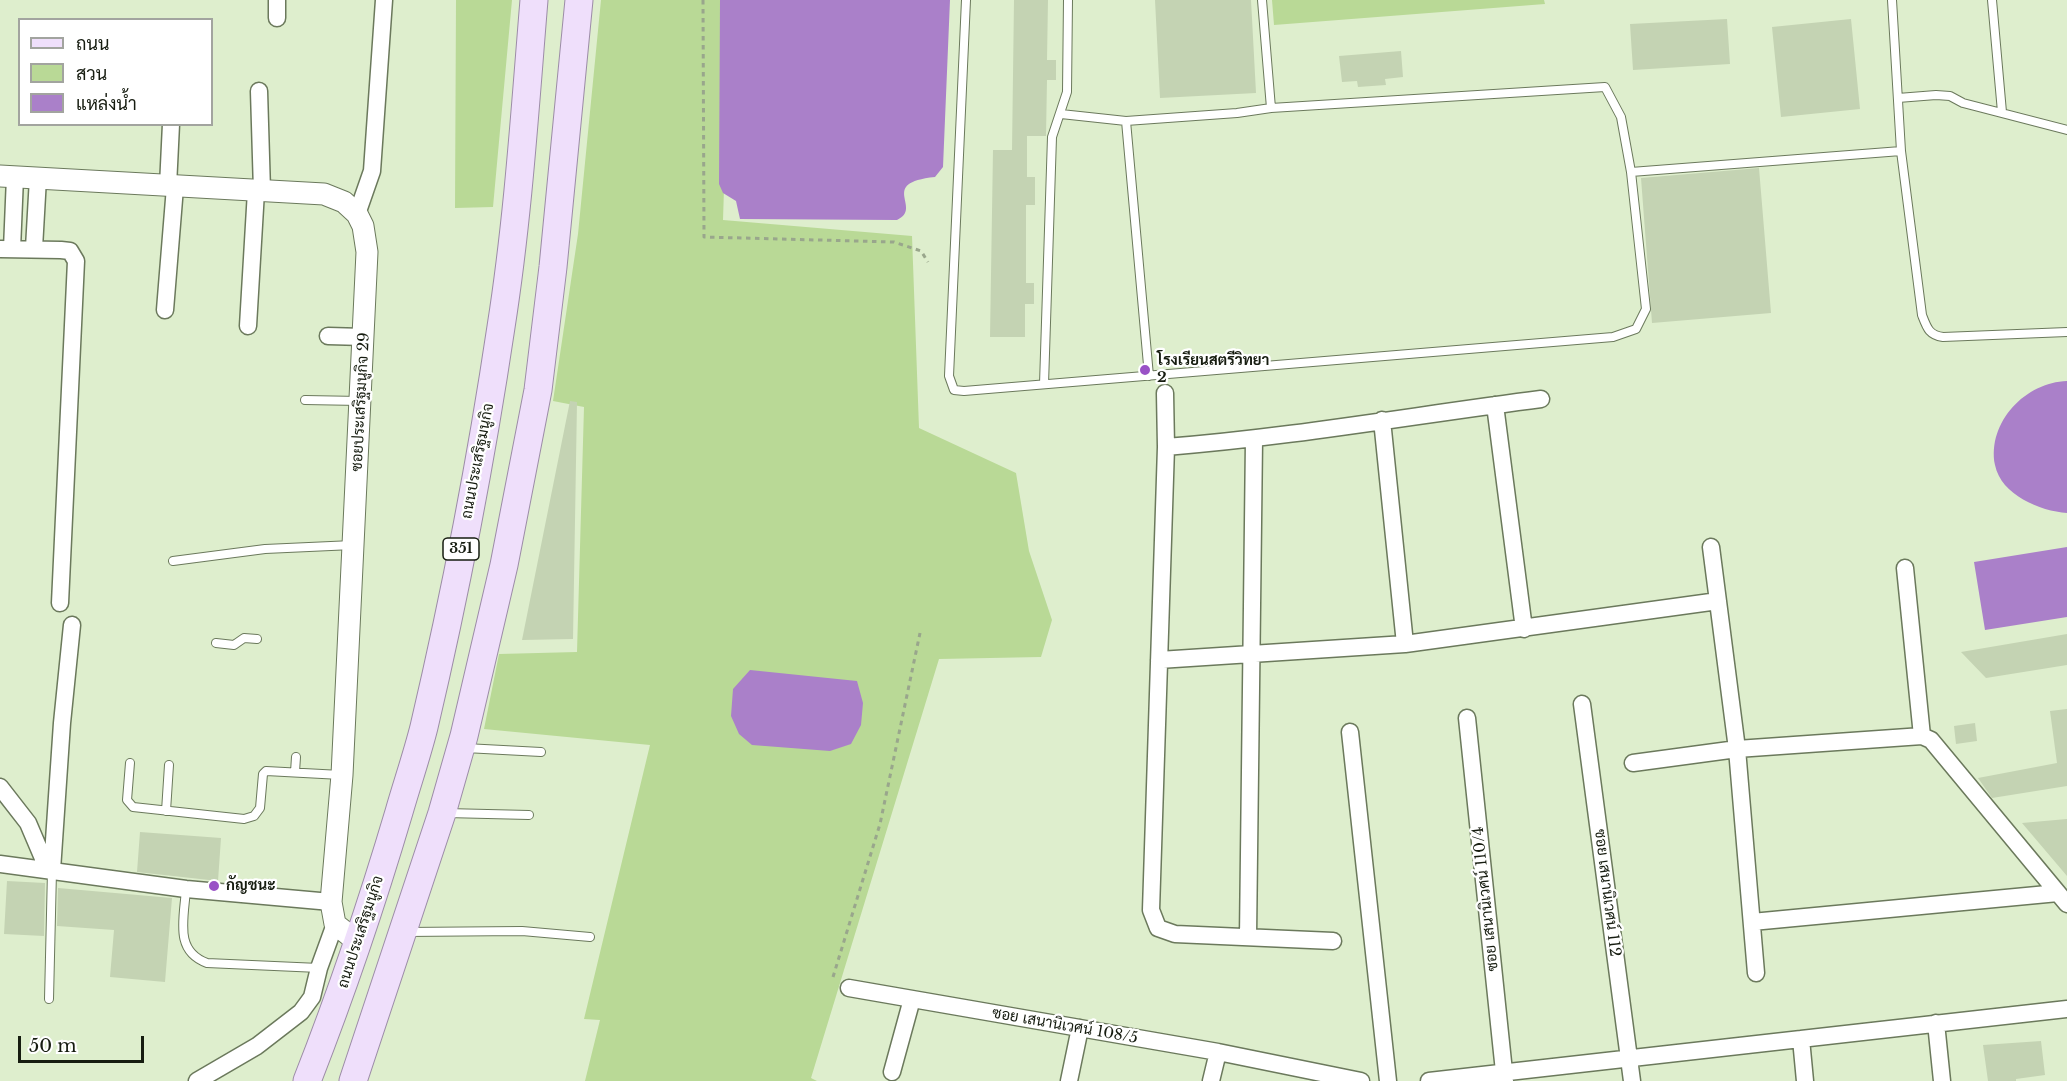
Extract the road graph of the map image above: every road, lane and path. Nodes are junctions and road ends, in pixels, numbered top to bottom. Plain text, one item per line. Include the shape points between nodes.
1 (277, 0) edge
2 (384, 0) edge
3 (534, 0) edge
4 (579, 0) edge
5 (703, 0) edge
6 (966, 0) edge
7 (1068, 0) edge
8 (1262, 0) edge
9 (1892, 0) edge
10 (1992, 0) edge
11 (277, 18) dead end
12 (259, 91) dead end
13 (1898, 98) junction
14 (1271, 108) junction
15 (2002, 112) junction
16 (1062, 114) junction
17 (1126, 121) junction
18 (171, 126) edge
19 (2067, 130) edge
20 (1901, 151) junction
21 (1632, 172) junction
22 (7, 176) edge
23 (38, 178) junction
24 (172, 186) junction
25 (259, 191) junction
26 (357, 214) junction
27 (34, 248) junction
28 (6, 249) edge
29 (928, 262) dead end
30 (165, 310) dead end
31 (248, 326) dead end
32 (2067, 332) edge
33 (328, 336) dead end
34 (364, 337) junction
35 (1149, 376) junction
36 (1044, 384) junction
37 (1165, 393) dead end
38 (1541, 399) dead end
39 (305, 400) dead end
40 (361, 402) junction
41 (1495, 405) junction
42 (1382, 420) junction
43 (1254, 440) junction
44 (1167, 447) junction
45 (354, 545) junction
46 (1711, 547) dead end
47 (173, 561) dead end
48 (1905, 568) dead end
49 (1718, 601) junction
50 (60, 603) dead end
51 (72, 626) dead end
52 (1524, 629) junction
53 (921, 633) dead end
54 (257, 639) dead end
55 (216, 643) dead end
56 (1405, 644) junction
57 (1250, 656) junction
58 (1159, 660) junction
59 (1582, 704) dead end
60 (1467, 718) dead end
61 (1350, 732) dead end
62 (1922, 736) junction
63 (461, 747) junction
64 (1737, 749) junction
65 (541, 752) dead end
66 (296, 758) dead end
67 (130, 763) dead end
68 (1633, 763) dead end
69 (169, 765) dead end
70 (295, 772) junction
71 (342, 775) junction
72 (0, 787) edge
73 (166, 810) junction
74 (442, 813) junction
75 (529, 815) dead end
76 (0, 864) edge
77 (50, 870) junction
78 (186, 890) junction
79 (2062, 899) edge
80 (331, 902) junction
81 (1752, 922) junction
82 (335, 924) junction
83 (405, 932) junction
84 (590, 937) dead end
85 (1248, 937) junction
86 (1333, 941) dead end
87 (359, 943) junction
88 (319, 968) junction
89 (1756, 973) dead end
90 (833, 977) dead end
91 (849, 988) dead end
92 (49, 999) dead end
93 (912, 999) junction
94 (2067, 1009) edge
95 (1936, 1023) junction
96 (1080, 1028) junction
97 (1801, 1039) junction
98 (1218, 1052) junction
99 (1629, 1058) junction
100 (892, 1072) dead end
101 (1504, 1076) edge
102 (197, 1081) edge
103 (307, 1081) edge
104 (353, 1081) edge
105 (1069, 1081) edge
106 (1211, 1081) edge
107 (1361, 1081) edge
108 (1388, 1081) edge
109 (1429, 1081) edge
110 (1632, 1081) edge
111 (1806, 1081) edge
112 (1942, 1081) edge

1 - 11 street
2 - 26 street via 372,171
3 - 87 main road, ถนนประเสริฐมนูกิจ / 351 via 513,232 480,458 423,729
4 - 63 main road via 538,390 495,609
5 - 29 path via 704,237 894,242 921,251
6 - 36 lane via 949,383 960,391
7 - 16 lane via 1067,92
8 - 14 lane
9 - 13 lane
10 - 15 lane
12 - 25 street
13 - 15 lane via 1950,96
13 - 20 lane
14 - 17 lane via 1238,114
14 - 21 lane via 1605,87 1621,117
15 - 19 lane
16 - 17 lane
16 - 36 lane via 1052,136
17 - 35 lane
18 - 24 street
20 - 21 lane
20 - 32 lane via 1927,330 1943,338
21 - 35 lane via 1646,309 1636,329 1613,337
22 - 23 street
22 - 28 street
23 - 24 street
23 - 27 street
24 - 25 street
24 - 30 street
25 - 26 street via 324,194 344,202
25 - 31 street
26 - 34 street, ซอยประเสริฐมนูกิจ 29 via 367,252
27 - 28 street
27 - 50 street via 70,251 76,261
33 - 34 street
34 - 40 street, ซอยประเสริฐมนูกิจ 29
35 - 36 lane
37 - 44 street
38 - 41 street
39 - 40 lane
40 - 45 street, ซอยประเสริฐมนูกิจ 29
41 - 42 street
41 - 52 street
42 - 43 street
42 - 56 street
43 - 44 street
43 - 57 street
44 - 58 street
45 - 47 lane via 265,549
45 - 71 street, ซอยประเสริฐมนูกิจ 29
46 - 49 street
48 - 62 street
49 - 52 street
49 - 64 street
51 - 77 street
52 - 56 street
53 - 90 path via 880,824
54 - 55 lane via 244,638 234,645
56 - 57 street
57 - 58 street
57 - 85 street
58 - 85 street via 1151,910 1158,928 1174,934
59 - 99 street, ซอย เสนานิเวศน์ 112
60 - 101 street, ซอย เสนานิเวศน์ 110/4
61 - 108 street
62 - 64 street
62 - 79 street via 1931,740
63 - 65 lane
63 - 74 main road
64 - 68 street
64 - 81 street
66 - 70 lane
67 - 73 lane via 130,805
69 - 73 lane
70 - 71 lane
70 - 73 lane via 266,771 260,808 250,819
71 - 80 street, ซอยประเสริฐมนูกิจ 29
72 - 77 street via 28,823
74 - 75 lane
74 - 83 main road
76 - 77 street
77 - 78 street
77 - 92 lane
78 - 80 street
78 - 88 lane via 185,945 196,959 207,963
79 - 81 street
80 - 82 street, ซอยประเสริฐมนูกิจ 29
81 - 89 street
82 - 87 street
82 - 88 street
83 - 84 lane via 522,931
83 - 104 main road
85 - 86 street
87 - 103 main road, ถนนประเสริฐมนูกิจ / 351
88 - 102 street via 312,997 301,1012 257,1046
91 - 93 street, ซอย เสนานิเวศน์ 108/5
93 - 96 street, ซอย เสนานิเวศน์ 108/5
93 - 100 street
94 - 95 street
95 - 97 street
95 - 112 street
96 - 98 street, ซอย เสนานิเวศน์ 108/5
96 - 105 street
97 - 99 street
97 - 111 street
98 - 106 street
98 - 107 street, ซอย เสนานิเวศน์ 108/5
99 - 101 street
99 - 110 street, ซอย เสนานิเวศน์ 112
101 - 109 street

